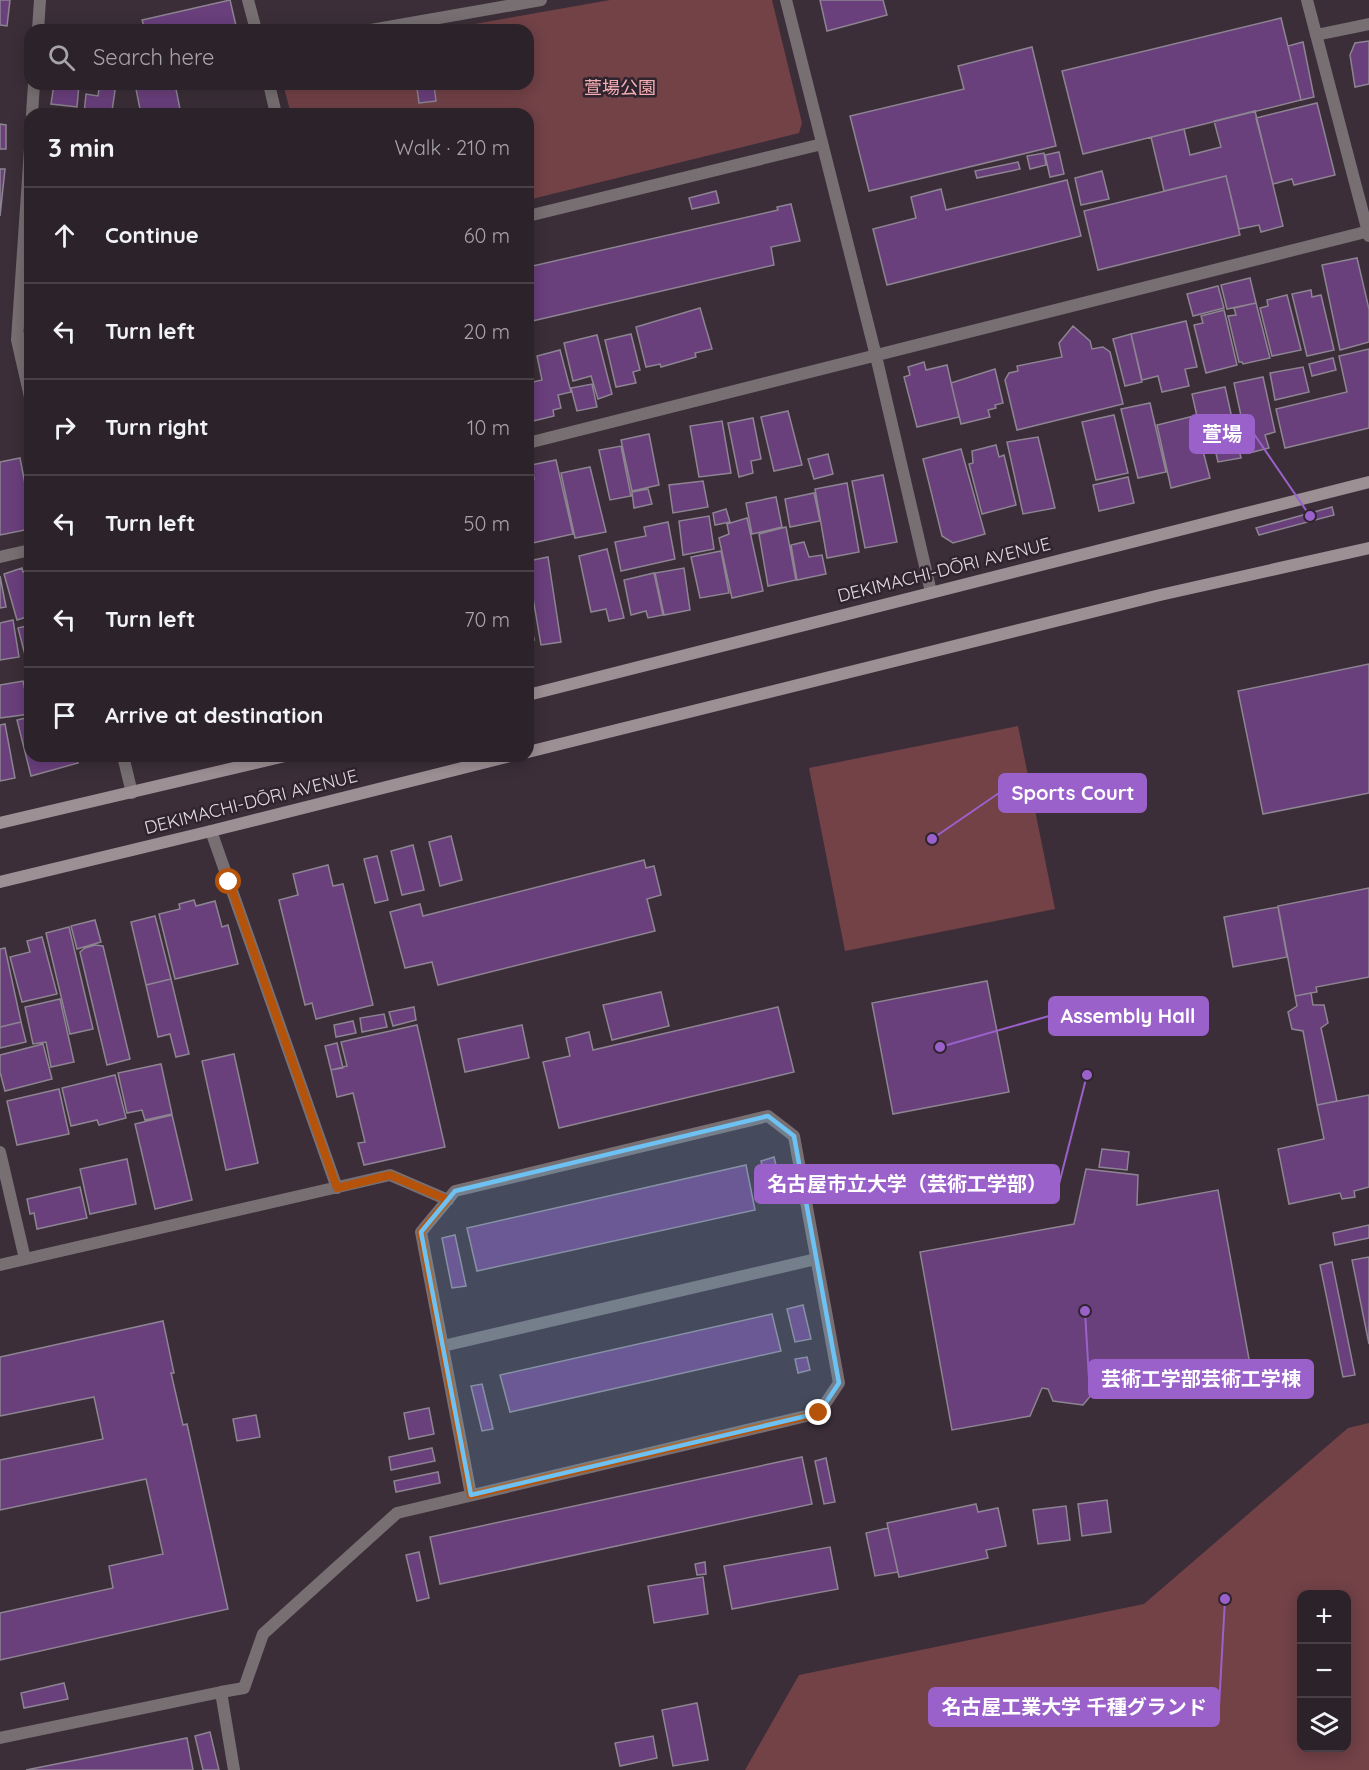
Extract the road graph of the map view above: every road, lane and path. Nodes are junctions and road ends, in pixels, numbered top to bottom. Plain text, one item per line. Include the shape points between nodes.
1 (40, 0) edge
2 (248, 0) edge
3 (541, 0) edge
4 (786, 0) edge
5 (1307, 0) edge
6 (38, 24) edge
7 (254, 24) edge
8 (405, 24) edge
9 (1369, 24) edge
10 (1316, 35) junction
11 (34, 90) edge
12 (270, 90) edge
13 (32, 108) edge
14 (275, 108) edge
15 (822, 144) junction
16 (534, 215) edge
17 (1369, 232) edge
18 (24, 237) edge
19 (24, 338) edge
20 (17, 340) junction
21 (876, 356) junction
22 (24, 371) edge
23 (534, 442) edge
24 (1369, 482) edge
25 (1369, 548) edge
26 (24, 551) edge
27 (0, 557) edge
28 (931, 592) junction
29 (534, 694) edge
30 (534, 751) edge
31 (124, 762) edge
32 (261, 762) edge
33 (486, 762) edge
34 (132, 794) junction
35 (0, 823) edge
36 (211, 831) junction
37 (0, 882) edge
38 (0, 1152) edge
39 (337, 1188) junction
40 (448, 1200) junction
41 (25, 1259) junction
42 (816, 1259) junction
43 (0, 1265) edge
44 (443, 1346) junction
45 (471, 1495) junction
46 (221, 1692) junction
47 (0, 1738) edge
48 (234, 1770) edge

1 - 6 street
2 - 7 street
3 - 8 street
4 - 15 street
5 - 10 street
9 - 10 street
10 - 17 street
11 - 13 street
12 - 14 street
15 - 16 street
15 - 21 street
17 - 21 street
18 - 20 street
19 - 20 street
20 - 22 street
21 - 23 street
21 - 28 street
24 - 28 main road, DEKIMACHI-DŌRI AVENUE
25 - 30 main road via 1160,595
26 - 27 street
28 - 29 main road, DEKIMACHI-DŌRI AVENUE
31 - 34 street
32 - 34 main road, DEKIMACHI-DŌRI AVENUE
33 - 36 main road, DEKIMACHI-DŌRI AVENUE
34 - 35 main road, DEKIMACHI-DŌRI AVENUE
36 - 37 main road, DEKIMACHI-DŌRI AVENUE
36 - 39 street
38 - 41 street
39 - 40 street via 390,1175
39 - 41 street
40 - 42 street via 455,1191 768,1116 794,1136
40 - 44 street via 421,1232
41 - 43 street
42 - 44 street
42 - 45 street via 839,1383 819,1413
44 - 45 street
45 - 46 street via 397,1513 263,1634 244,1688
46 - 47 street
46 - 48 street

